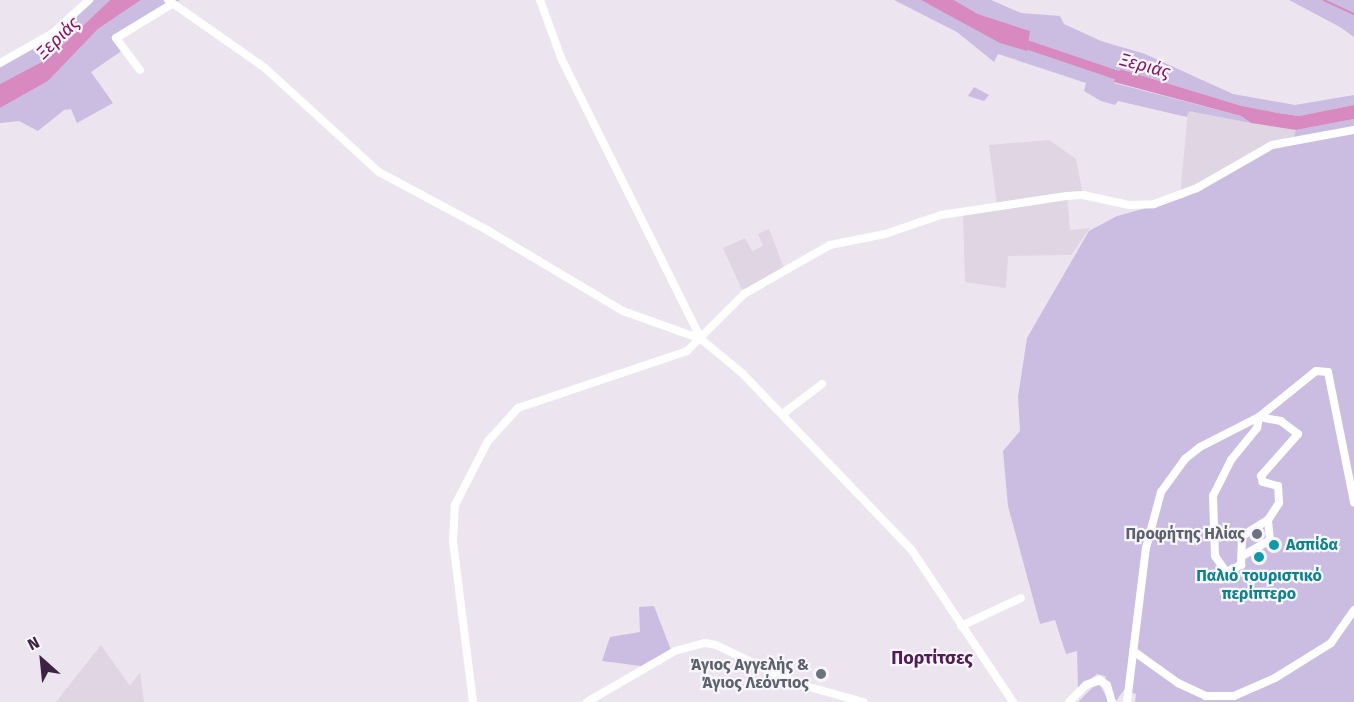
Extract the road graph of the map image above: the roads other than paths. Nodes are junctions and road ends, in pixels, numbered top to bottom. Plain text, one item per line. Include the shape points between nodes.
1 (89, 0) edge
2 (540, 0) edge
3 (170, 2) edge
4 (0, 63) edge
5 (140, 70) dead end
6 (1354, 130) edge
7 (701, 339) junction
8 (822, 384) dead end
9 (784, 413) junction
10 (1259, 417) junction
11 (1354, 502) edge
12 (1268, 520) junction
13 (1244, 555) junction
14 (1021, 598) dead end
15 (1354, 610) edge
16 (961, 626) junction
17 (1136, 652) junction
18 (472, 702) edge
19 (586, 702) edge
20 (863, 702) edge
21 (1013, 702) edge
22 (1069, 702) edge
23 (1113, 702) edge
24 (1127, 702) edge

1 - 4 street via 53,33
2 - 7 street via 562,60
3 - 5 street via 116,38
3 - 7 street via 266,68 379,172 623,311
6 - 7 street via 1272,145 1197,188 1154,204 1129,205 1089,196 1067,196 941,214 885,234 830,245 744,294
7 - 9 street
7 - 18 street via 678,355 523,405 506,417 488,441 463,484 453,519
8 - 9 street
9 - 16 street via 911,549
10 - 11 street via 1316,371 1328,372
10 - 12 street via 1281,421 1298,432 1261,476 1263,482 1273,482 1280,489 1278,508
10 - 13 street via 1257,428 1231,460 1213,496 1215,556 1226,572 1241,565
10 - 17 street via 1200,447 1185,459 1161,492 1146,548
12 - 13 street via 1242,536
12 - 13 street via 1270,540
14 - 16 street
15 - 17 street via 1331,643 1275,678 1234,696 1206,696 1178,683
16 - 21 street
17 - 24 street
19 - 20 street via 675,651 705,643 795,683
22 - 23 street via 1086,685 1100,680 1107,685

